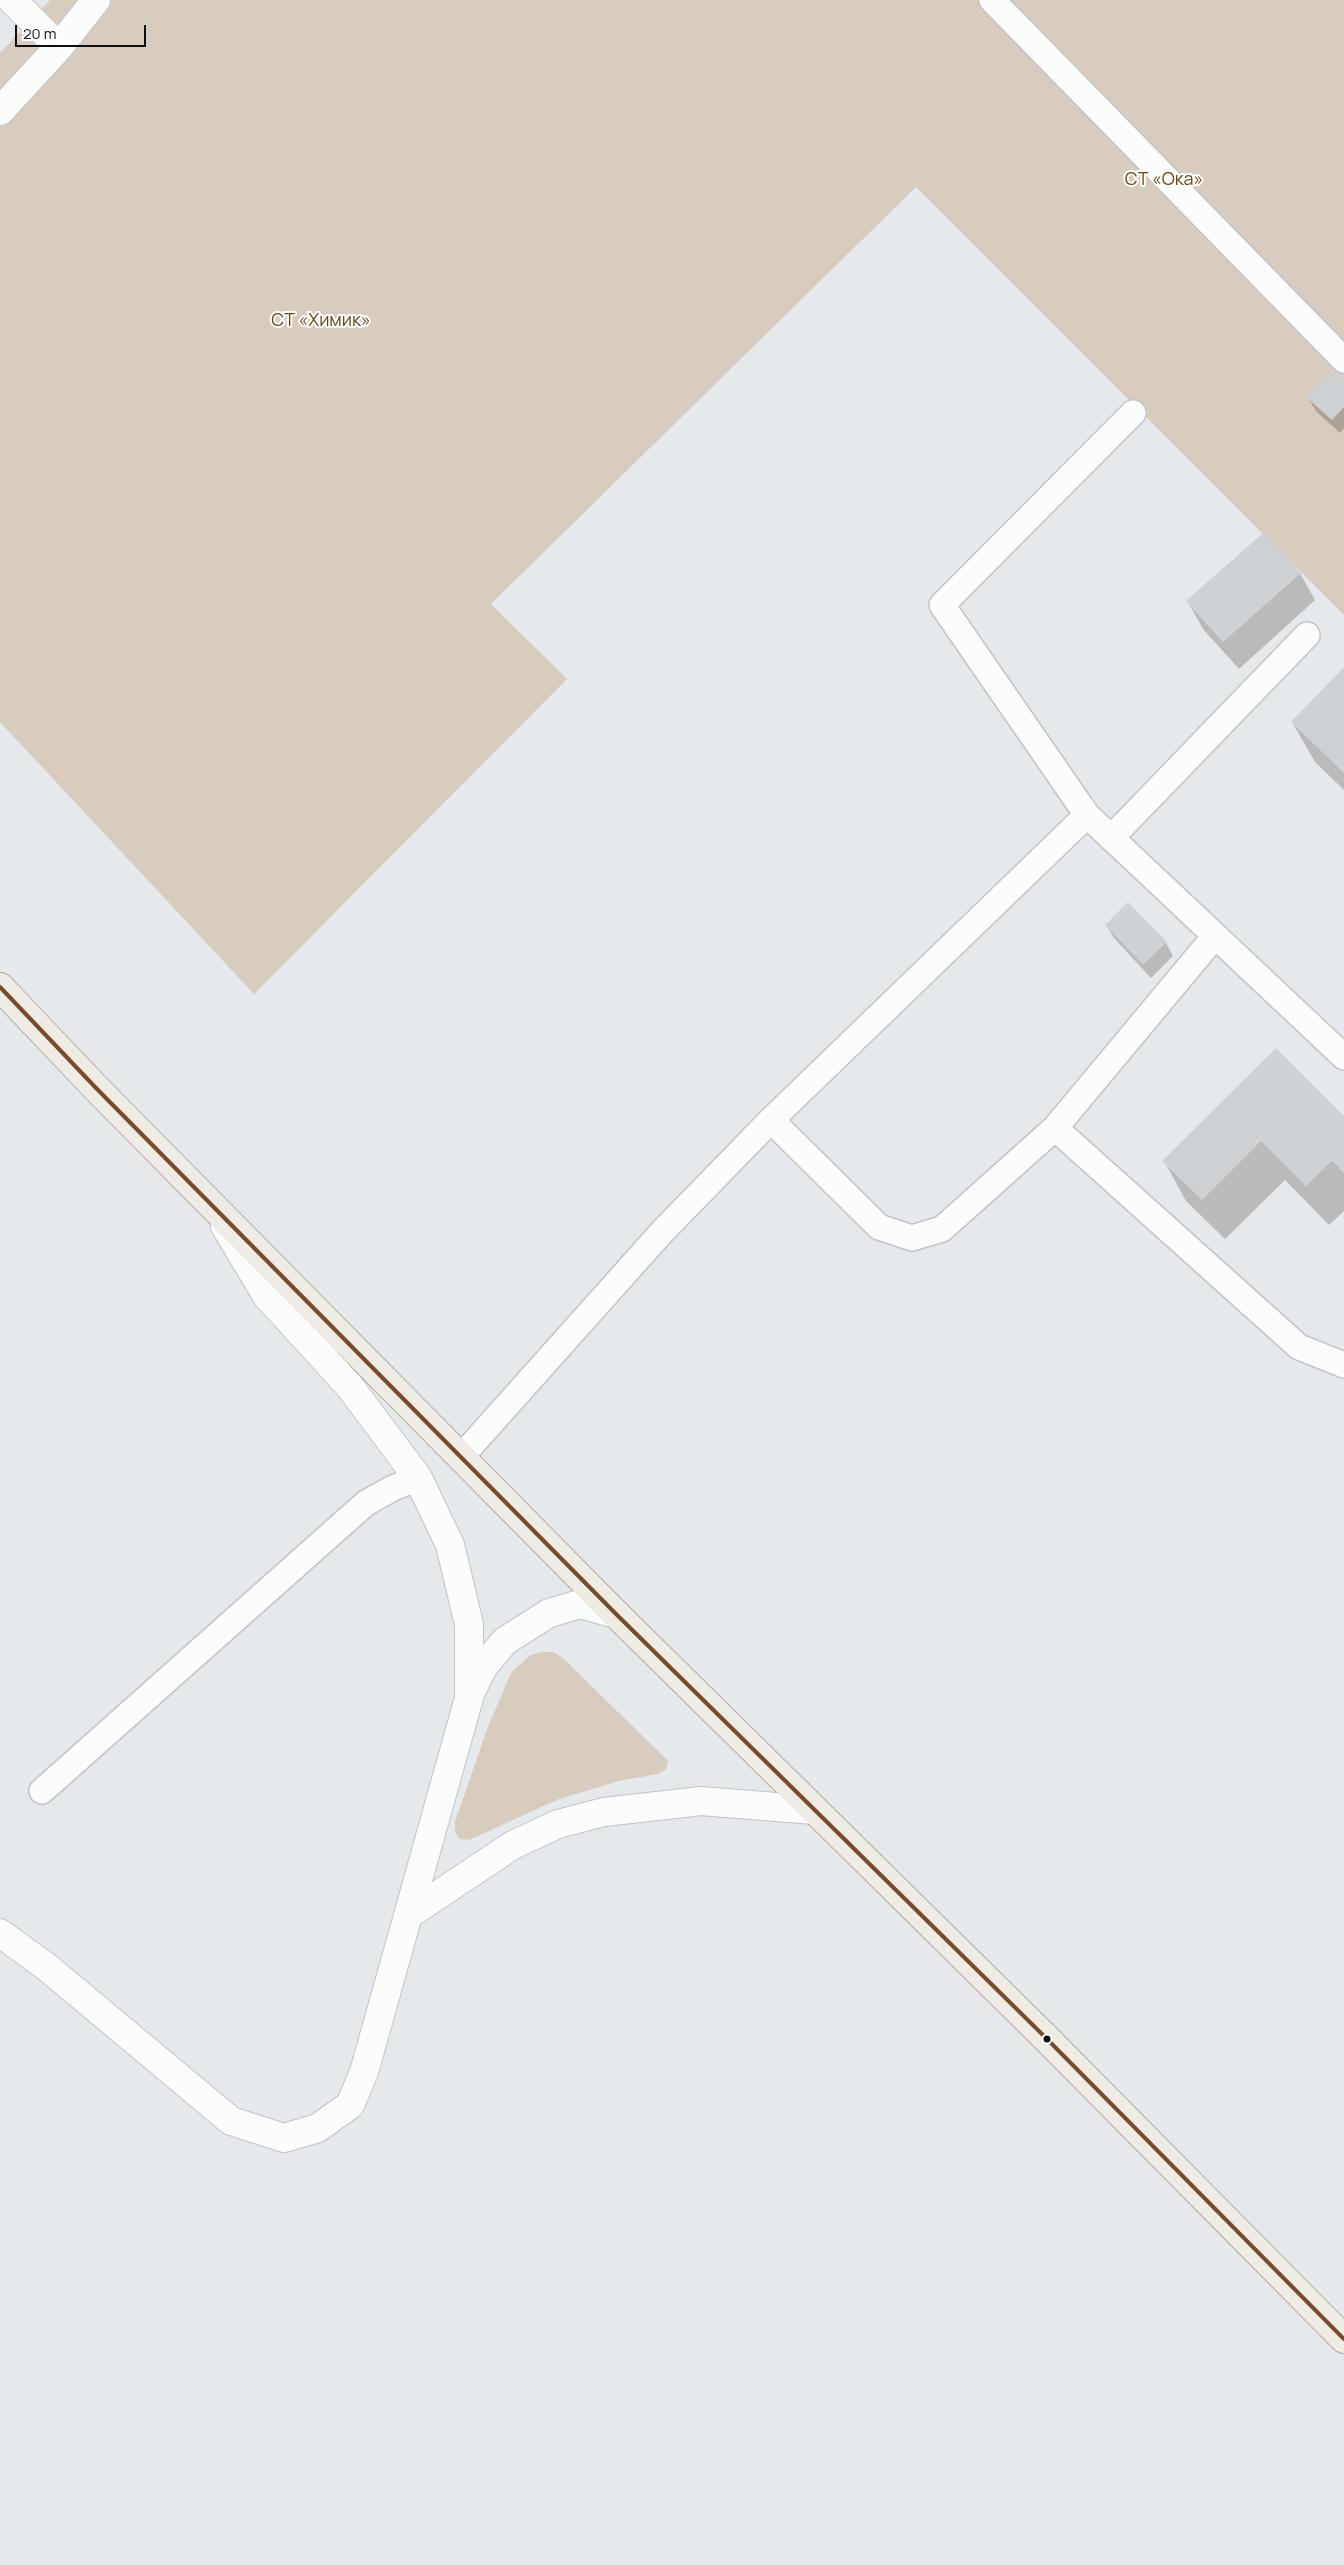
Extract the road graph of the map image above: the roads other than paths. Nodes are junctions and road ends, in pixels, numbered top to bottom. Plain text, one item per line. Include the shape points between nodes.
1 (12, 0) edge
2 (96, 0) edge
3 (992, 0) edge
4 (59, 47) junction
5 (0, 111) edge
6 (1344, 360) edge
7 (1133, 413) dead end
8 (1307, 635) dead end
9 (1087, 815) junction
10 (1111, 838) junction
11 (1215, 936) junction
12 (0, 987) edge
13 (1344, 1057) edge
14 (771, 1120) junction
15 (1055, 1128) junction
16 (213, 1205) junction
17 (1344, 1365) edge
18 (461, 1457) junction
19 (418, 1478) junction
20 (616, 1614) junction
21 (469, 1698) junction
22 (42, 1791) dead end
23 (814, 1810) junction
24 (408, 1915) junction
25 (0, 1933) edge
26 (1344, 2339) edge

1 - 4 street
2 - 4 street
3 - 6 lane
4 - 5 street
7 - 9 lane via 942,605
8 - 10 lane
9 - 10 lane
9 - 14 lane
10 - 11 lane
11 - 13 lane
11 - 15 lane
12 - 16 main road
14 - 15 lane via 880,1227 912,1238 942,1229
14 - 18 lane via 661,1233
15 - 17 lane via 1299,1347
16 - 18 main road
16 - 19 street via 267,1296 350,1387
18 - 20 main road
19 - 21 street via 450,1545 469,1624
19 - 22 lane via 366,1503
20 - 21 street via 580,1604 549,1613 505,1641 484,1667
20 - 23 main road
21 - 24 street
23 - 24 street via 701,1801 604,1812 558,1824 513,1845
23 - 26 main road via 1046,2037
24 - 25 street via 364,2072 350,2105 318,2128 284,2138 231,2121 48,1968

